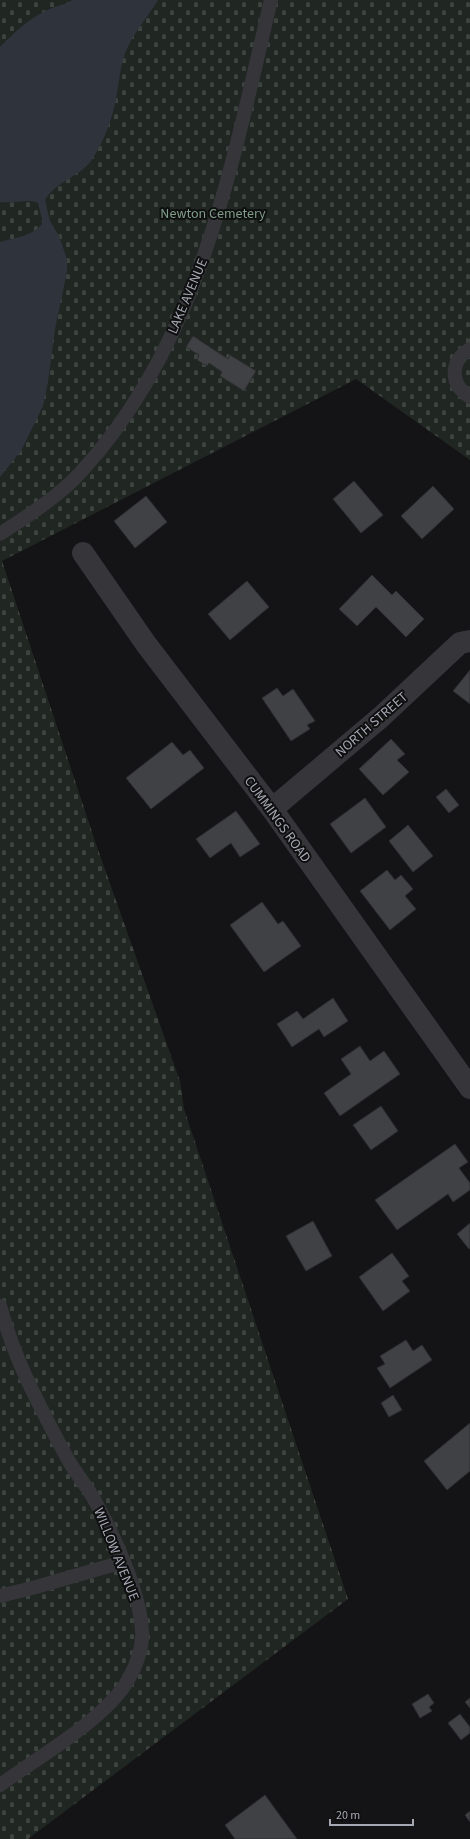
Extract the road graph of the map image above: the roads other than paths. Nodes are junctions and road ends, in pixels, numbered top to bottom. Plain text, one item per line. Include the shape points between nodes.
1 (271, 0) edge
2 (470, 348) edge
3 (470, 397) edge
4 (0, 534) edge
5 (83, 553) dead end
6 (470, 641) edge
7 (272, 809) junction
8 (470, 1088) edge
9 (0, 1306) edge
10 (123, 1562) junction
11 (0, 1596) edge
12 (0, 1785) edge

1 - 4 lane, LAKE AVENUE via 226,189 197,278 141,393 110,437 80,472 40,508
2 - 3 lane via 462,354 454,374 461,391
5 - 7 street, CUMMINGS ROAD via 146,644
6 - 7 street, NORTH STREET via 460,643 381,717
7 - 8 street, CUMMINGS ROAD
9 - 10 lane, WILLOW AVENUE via 20,1364 36,1398 108,1525
10 - 11 lane
10 - 12 lane, WILLOW AVENUE via 138,1602 142,1632 138,1657 128,1680 113,1700 80,1729

